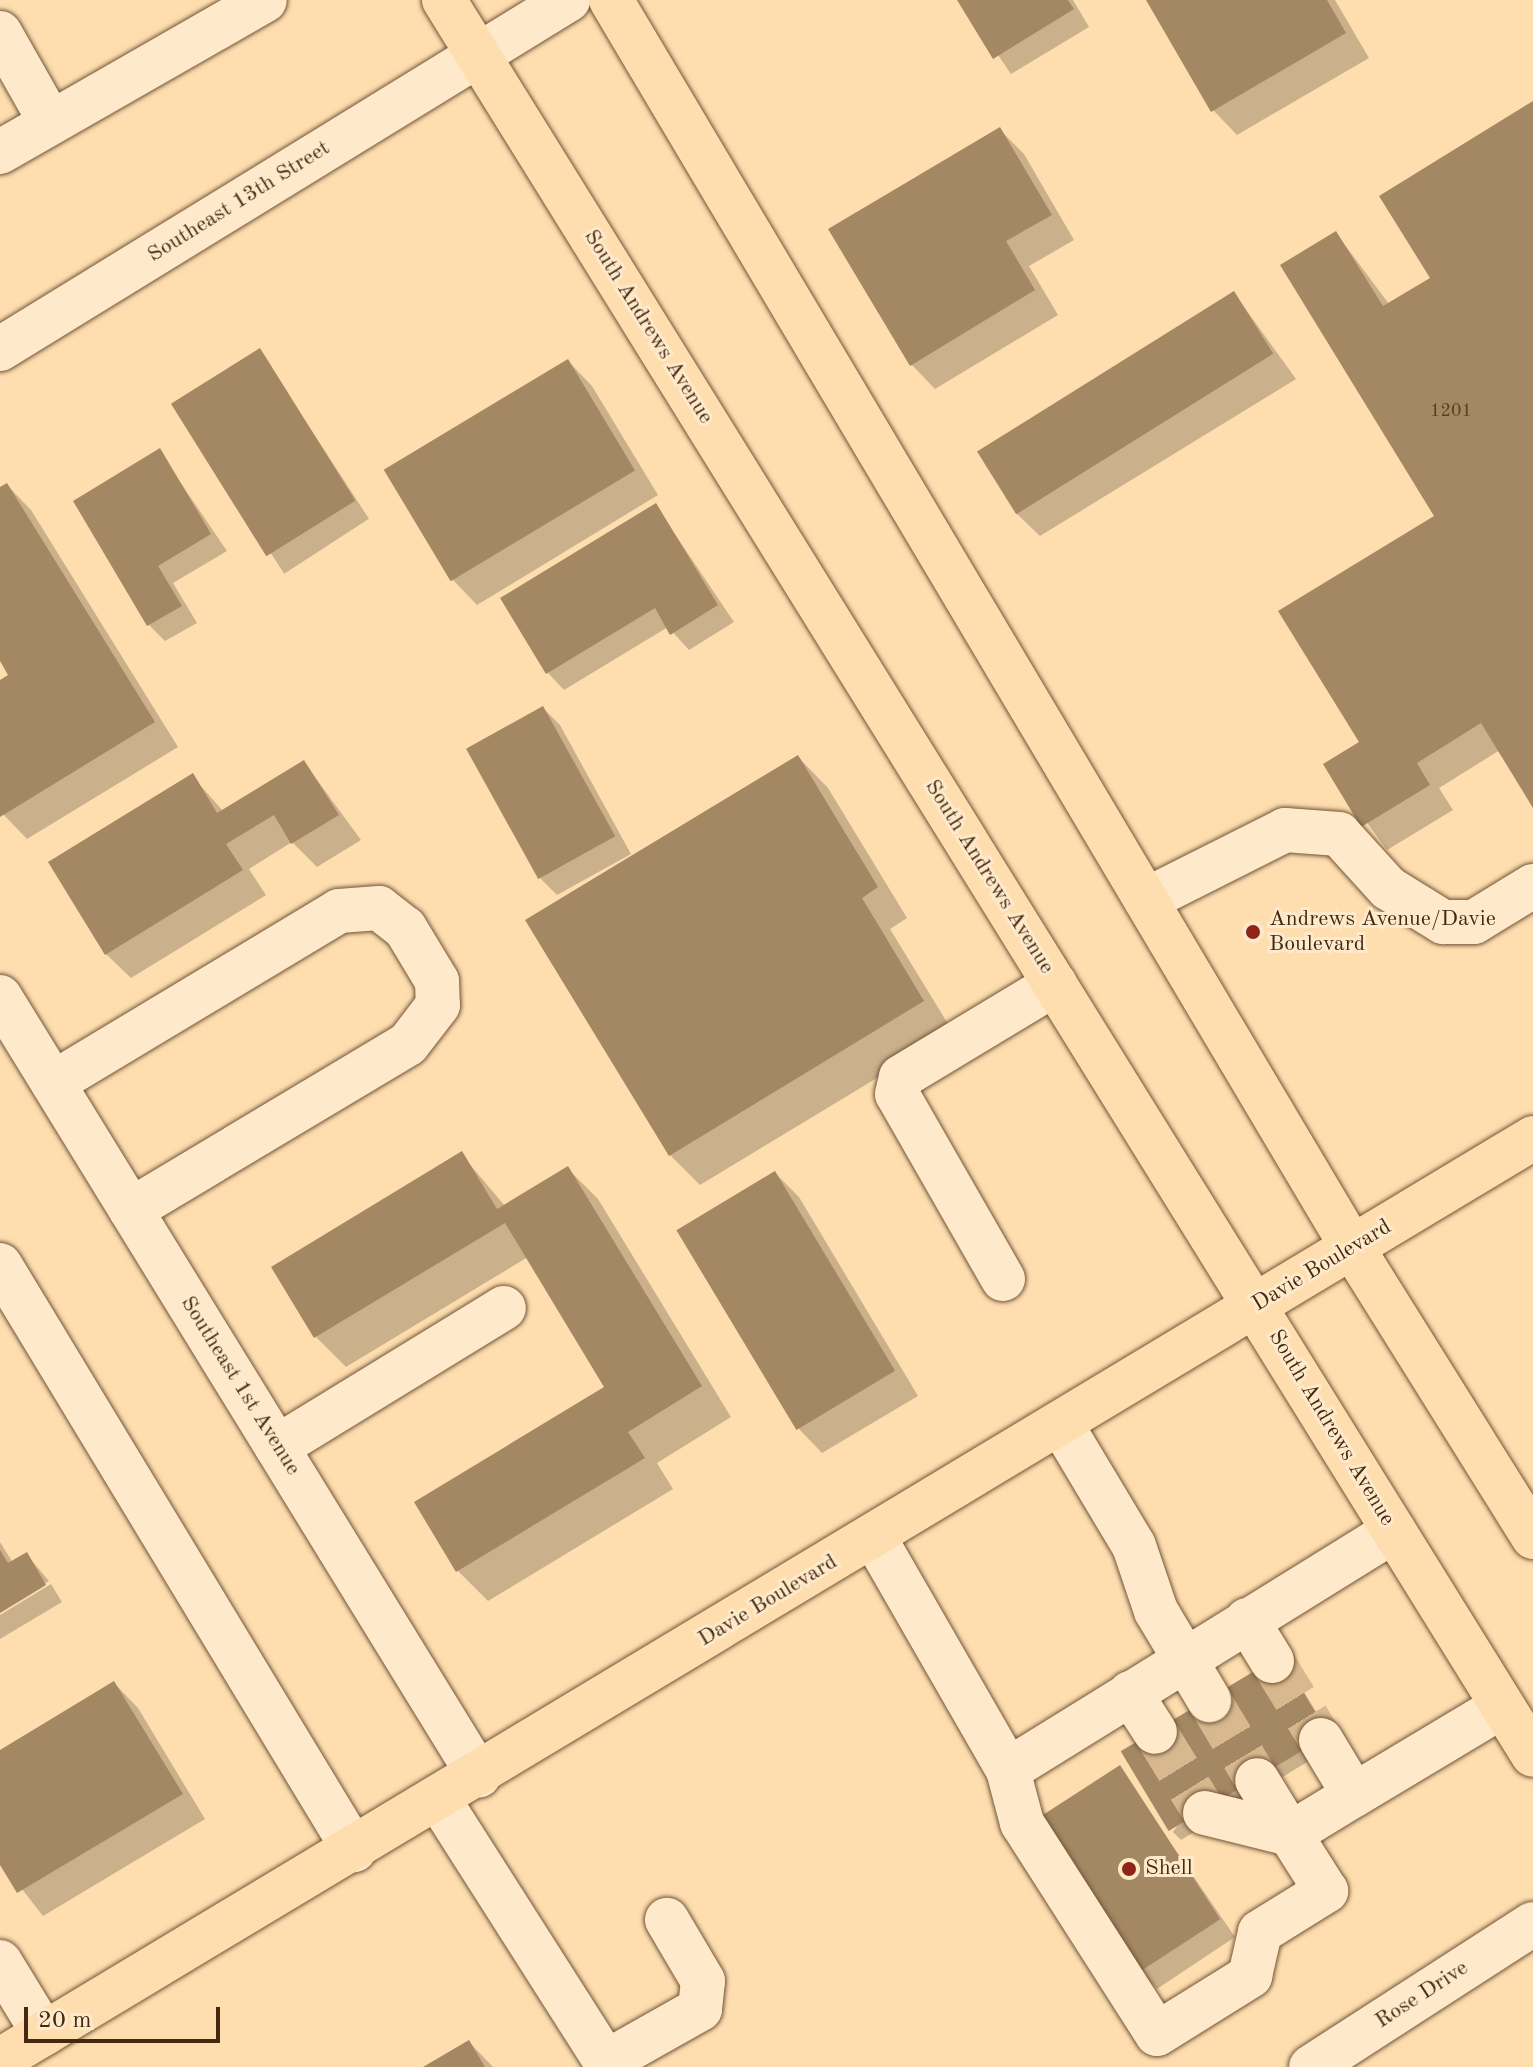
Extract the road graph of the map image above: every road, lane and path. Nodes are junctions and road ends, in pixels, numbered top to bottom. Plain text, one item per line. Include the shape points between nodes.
1 (265, 0) edge
2 (444, 0) edge
3 (568, 0) edge
4 (611, 0) edge
5 (0, 33) edge
6 (478, 55) junction
7 (51, 123) junction
8 (0, 152) edge
9 (0, 349) edge
10 (1533, 886) edge
11 (1146, 900) junction
12 (1055, 984) junction
13 (0, 997) edge
14 (53, 1083) junction
15 (1533, 1138) edge
16 (131, 1210) junction
17 (1352, 1247) junction
18 (0, 1265) edge
19 (1003, 1279) dead end
20 (1256, 1305) junction
21 (504, 1308) dead end
22 (1061, 1424) junction
23 (277, 1447) junction
24 (1394, 1531) junction
25 (874, 1537) junction
26 (1533, 1537) edge
27 (1247, 1620) junction
28 (1183, 1660) junction
29 (1272, 1661) tunnel mouth
30 (1130, 1693) junction
31 (1209, 1700) tunnel mouth
32 (1501, 1707) junction
33 (1155, 1732) tunnel mouth
34 (1321, 1740) tunnel mouth
35 (1533, 1755) edge
36 (1008, 1770) junction
37 (479, 1776) junction
38 (1257, 1780) tunnel mouth
39 (1354, 1795) junction
40 (439, 1800) junction
41 (1205, 1813) tunnel mouth
42 (1290, 1834) junction
43 (354, 1850) junction
44 (667, 1920) dead end
45 (1533, 1924) edge
46 (0, 1962) edge
47 (44, 2034) junction
48 (0, 2060) edge
49 (1311, 2067) edge

1 - 7 street
2 - 6 main road, South Andrews Avenue
3 - 6 street, Southeast 13th Street
4 - 11 main road
5 - 7 street
6 - 9 street, Southeast 13th Street
6 - 12 main road, South Andrews Avenue
7 - 8 street
10 - 11 street via 1474,922 1443,922 1388,888 1339,834 1285,830
11 - 17 main road
12 - 19 street via 901,1077 897,1094
12 - 20 main road, South Andrews Avenue
13 - 14 street, Southeast 1st Avenue
14 - 16 street, Southeast 1st Avenue
14 - 16 street via 339,911 379,908 405,928 437,981 438,1005 408,1044
15 - 17 main road, Davie Boulevard
16 - 23 street, Southeast 1st Avenue
17 - 20 main road, Davie Boulevard
17 - 26 main road
18 - 43 street
20 - 22 main road, Davie Boulevard
20 - 24 main road, South Andrews Avenue
21 - 23 street
22 - 25 main road, Davie Boulevard
22 - 28 street via 1134,1546
23 - 37 street, Southeast 1st Avenue
24 - 27 street
24 - 32 main road, South Andrews Avenue
25 - 36 street
25 - 37 main road, Davie Boulevard
27 - 28 street
27 - 29 street
28 - 30 street
28 - 31 street
30 - 33 street
30 - 36 street
32 - 35 main road, South Andrews Avenue
32 - 39 street
34 - 39 street
36 - 42 street via 1022,1823 1157,2034 1250,1976 1260,1932 1326,1891
37 - 40 main road, Davie Boulevard
38 - 42 street
39 - 42 street
40 - 43 main road, Davie Boulevard
40 - 44 street via 606,2062 700,2009 703,1981
41 - 42 street
43 - 47 main road, Davie Boulevard
45 - 49 street, Rose Drive
46 - 47 street
47 - 48 main road, Davie Boulevard

